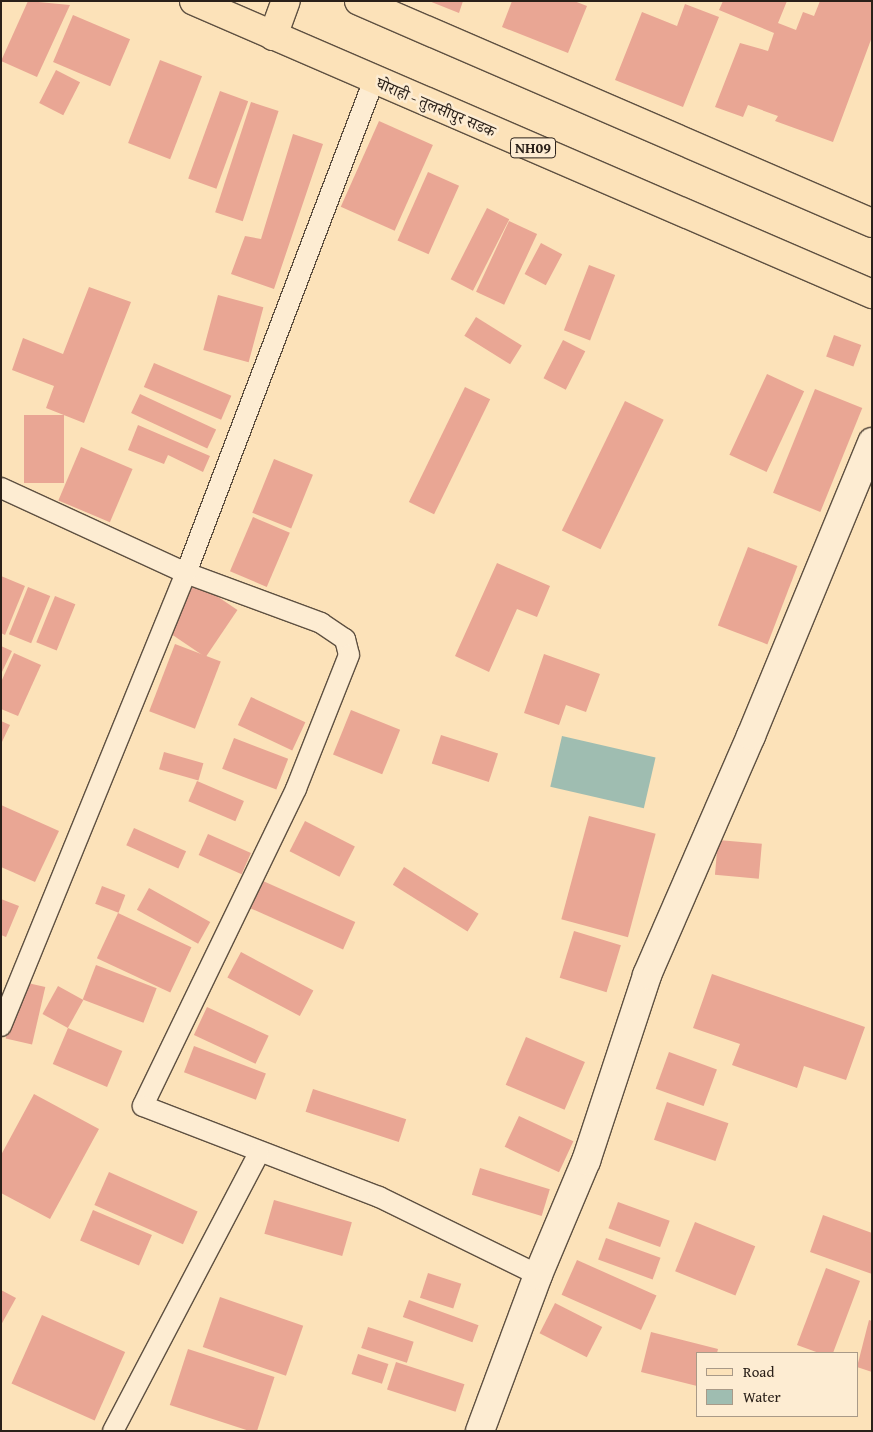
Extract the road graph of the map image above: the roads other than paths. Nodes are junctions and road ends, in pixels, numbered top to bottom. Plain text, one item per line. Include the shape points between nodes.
1 (194, 1) edge
2 (286, 1) edge
3 (361, 2) edge
4 (273, 36) junction
5 (374, 80) junction
6 (872, 223) edge
7 (872, 294) edge
8 (872, 442) edge
9 (1, 488) edge
10 (186, 573) junction
11 (1, 1026) edge
12 (259, 1153) junction
13 (538, 1275) junction
14 (113, 1431) edge
15 (480, 1431) edge

1 - 4 main road, घोराही - तुलसीपुर सडक / NH09
2 - 4 main road
3 - 6 main road
4 - 5 main road, घोराही - तुलसीपुर सडक / NH09
5 - 7 main road, घोराही - तुलसीपुर सडक / NH09
5 - 10 lane
8 - 13 street via 751,736 646,975 586,1161
9 - 10 lane
10 - 11 lane
10 - 12 lane via 321,624 345,640 349,655 296,789 143,1106
12 - 13 lane via 379,1197
12 - 14 lane
13 - 15 street

